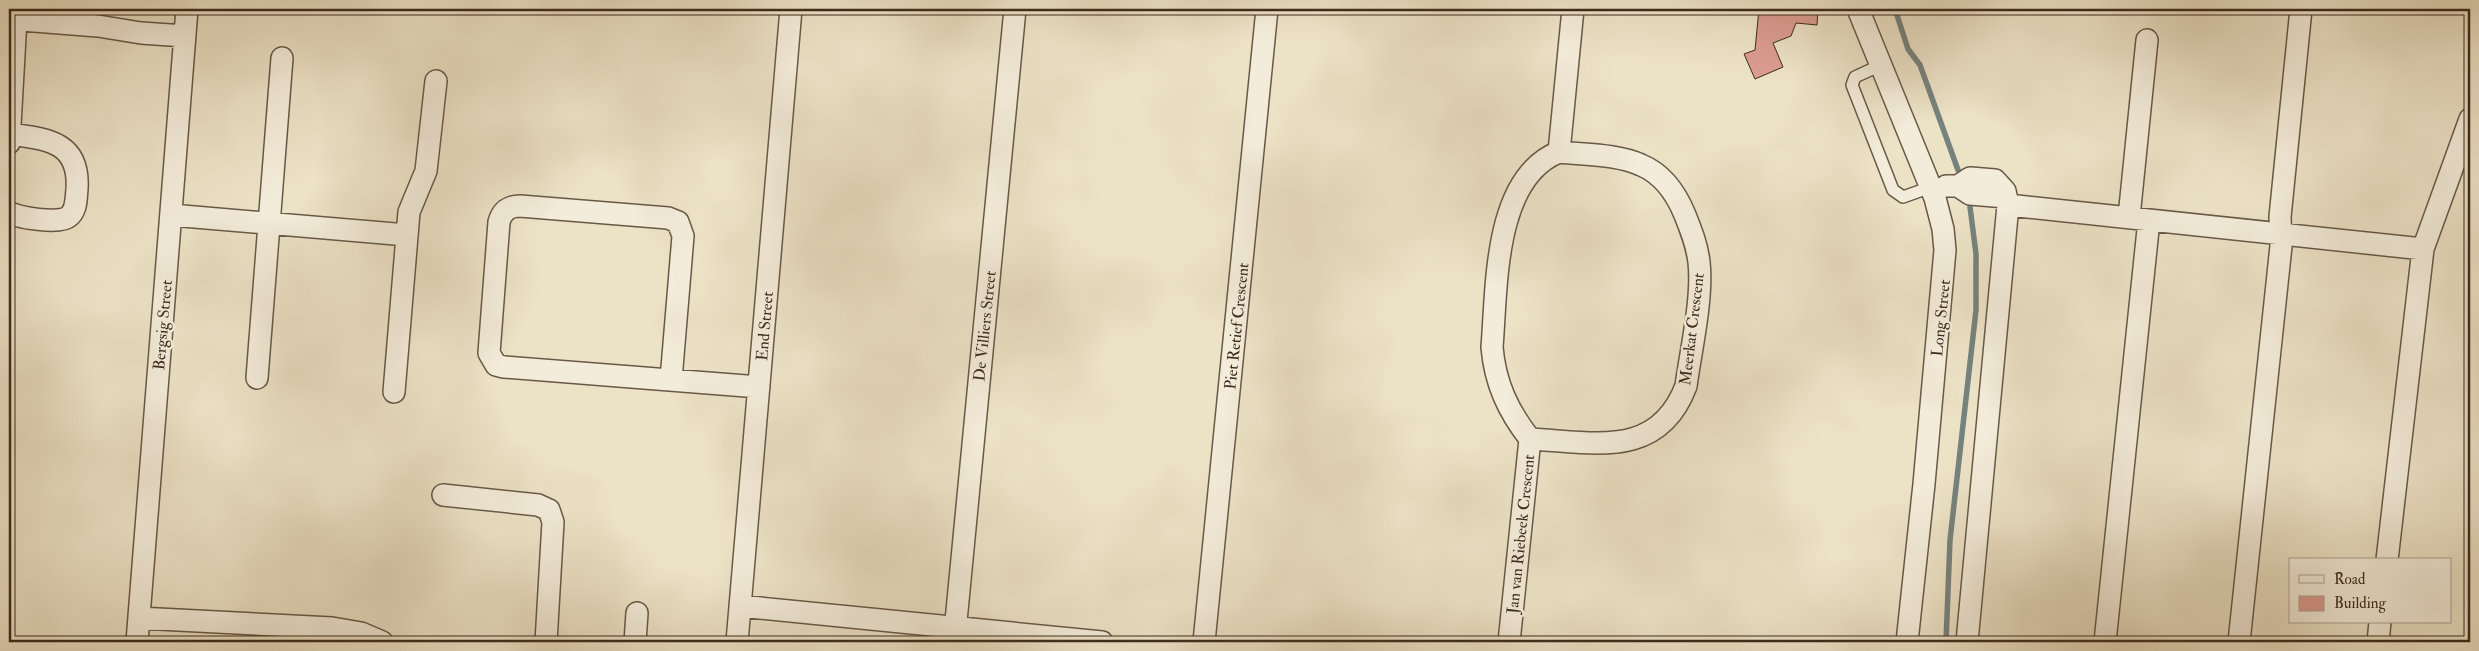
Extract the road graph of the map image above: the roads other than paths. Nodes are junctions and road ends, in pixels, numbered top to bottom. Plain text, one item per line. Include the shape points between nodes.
1 (187, 9) edge
2 (791, 9) edge
3 (1015, 9) edge
4 (1268, 9) edge
5 (1573, 9) edge
6 (1858, 9) edge
7 (2301, 9) edge
8 (98, 17) edge
9 (13, 19) edge
10 (185, 36) junction
11 (2147, 40) dead end
12 (282, 58) dead end
13 (1881, 65) junction
14 (436, 81) dead end
15 (2470, 119) edge
16 (9, 138) edge
17 (1559, 152) junction
18 (1931, 187) junction
19 (2007, 201) junction
20 (9, 212) edge
21 (171, 216) junction
22 (2139, 219) junction
23 (269, 223) junction
24 (2280, 234) junction
25 (407, 235) junction
26 (2423, 249) junction
27 (257, 378) dead end
28 (671, 380) junction
29 (759, 387) junction
30 (394, 392) dead end
31 (1530, 439) junction
32 (443, 495) dead end
33 (2387, 558) edge
34 (740, 606) junction
35 (637, 613) dead end
36 (139, 618) junction
37 (2380, 624) edge
38 (954, 635) edge
39 (137, 642) edge
40 (380, 642) edge
41 (546, 642) edge
42 (635, 642) edge
43 (737, 642) edge
44 (1102, 642) edge
45 (1204, 642) edge
46 (1510, 642) edge
47 (1907, 642) edge
48 (1968, 642) edge
49 (2105, 642) edge
50 (2239, 642) edge
51 (2378, 642) edge

1 - 10 street, Bergsig Street
2 - 29 street, End Street
3 - 38 street, De Villiers Street
4 - 45 street, Piet Retief Crescent
5 - 17 street
6 - 13 street, Long Street
7 - 24 street
8 - 9 street
8 - 10 street via 142,33
9 - 16 street
10 - 21 street, Bergsig Street
11 - 22 street
12 - 23 street
13 - 18 street, Long Street
13 - 18 lane via 1855,77 1852,85 1893,190 1903,197
14 - 25 street via 426,171 409,212
15 - 26 street
16 - 20 street via 49,140 60,146 74,163 77,182 74,210 68,218 22,217
17 - 31 street, Jan van Riebeek Crescent via 1534,168 1514,200 1501,237 1492,347 1494,363 1503,396
17 - 31 street, Meerkat Crescent via 1627,160 1662,178 1682,207 1696,243 1699,282 1686,386 1682,399 1665,422 1646,435 1624,442
18 - 19 street via 1958,186 1970,194
18 - 47 street, Long Street via 1943,229 1945,271
19 - 22 street
19 - 48 street
21 - 23 street
21 - 36 street, Bergsig Street
22 - 24 street
22 - 49 street
23 - 25 street
23 - 27 street
24 - 26 street
24 - 50 street
25 - 30 street
26 - 33 street
28 - 28 street via 504,367 492,362 488,353 500,222 504,212 520,206 668,218 678,222 684,236
28 - 29 street
29 - 34 street, End Street
31 - 46 street, Jan van Riebeek Crescent
32 - 41 street via 538,505 549,510 553,522
34 - 38 street
34 - 43 street, End Street
35 - 42 street
36 - 39 street, Bergsig Street
36 - 40 street via 332,628 361,633
37 - 51 street
38 - 44 street

